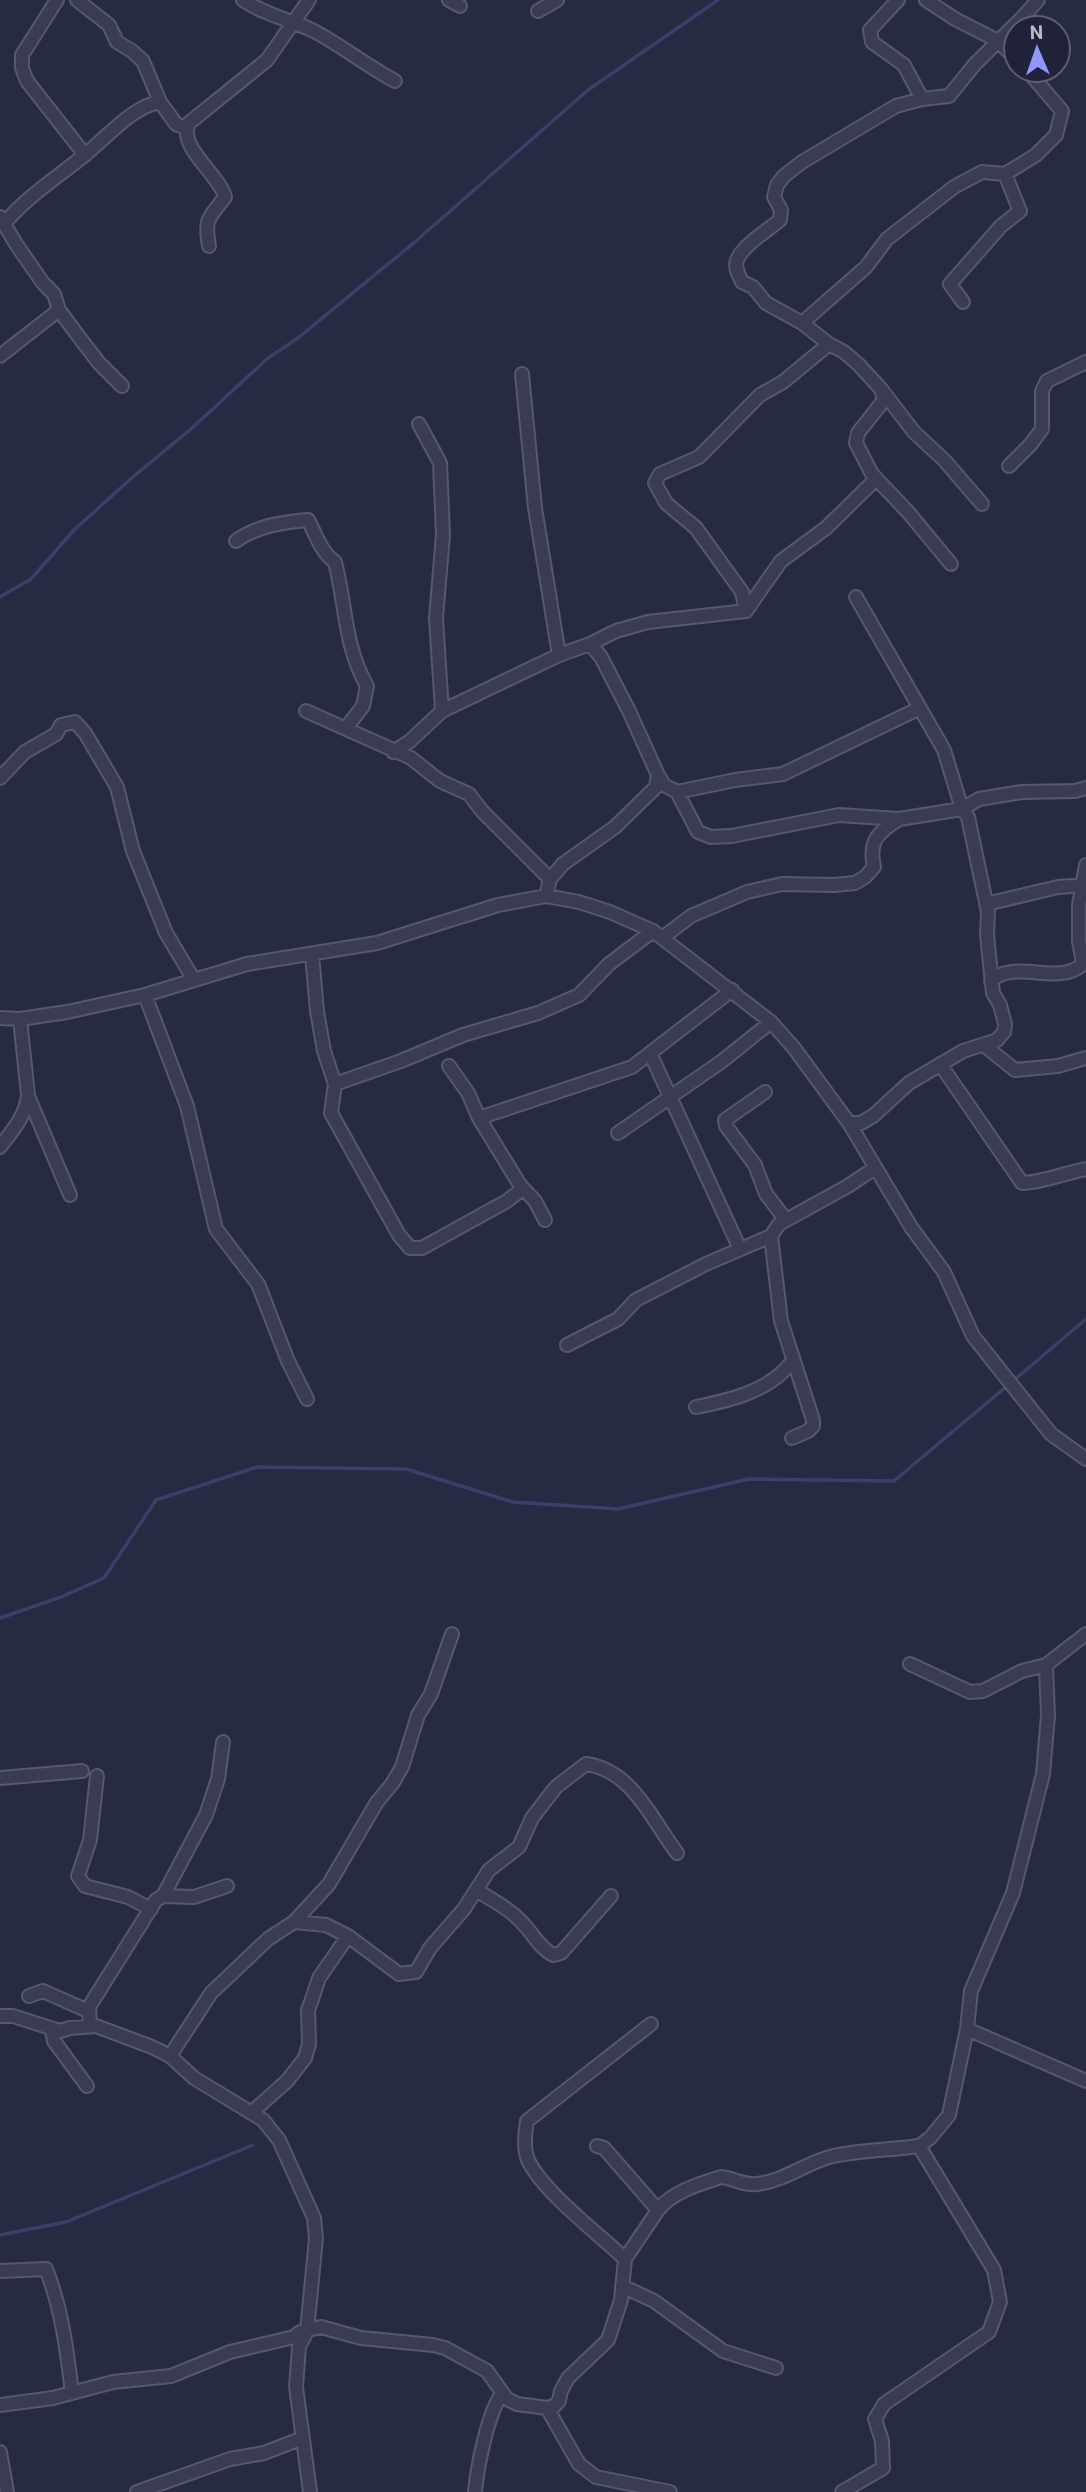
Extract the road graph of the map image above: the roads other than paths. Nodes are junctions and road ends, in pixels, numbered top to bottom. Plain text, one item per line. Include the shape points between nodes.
1 (57, 0) edge
2 (77, 0) edge
3 (243, 0) edge
4 (309, 0) edge
5 (557, 0) edge
6 (898, 0) edge
7 (926, 0) edge
8 (1038, 0) edge
9 (538, 11) dead end
10 (296, 22) junction
11 (998, 41) junction
12 (1002, 45) edge
13 (395, 80) dead end
14 (1039, 84) edge
15 (922, 99) junction
16 (160, 102) junction
17 (186, 128) junction
18 (85, 155) junction
19 (1005, 174) junction
20 (2, 220) edge
21 (209, 246) dead end
22 (963, 302) dead end
23 (59, 310) junction
24 (802, 323) junction
25 (829, 344) junction
26 (0, 356) edge
27 (1086, 362) edge
28 (522, 374) dead end
29 (122, 386) dead end
30 (881, 389) junction
31 (419, 424) dead end
32 (1009, 466) dead end
33 (876, 479) junction
34 (982, 504) dead end
35 (236, 541) dead end
36 (951, 564) dead end
37 (856, 597) dead end
38 (746, 611) junction
39 (590, 644) junction
40 (559, 655) junction
41 (920, 708) junction
42 (306, 711) dead end
43 (442, 711) junction
44 (346, 728) junction
45 (393, 751) junction
46 (658, 775) junction
47 (0, 779) edge
48 (1086, 788) edge
49 (677, 792) junction
50 (962, 809) junction
51 (899, 819) junction
52 (1086, 865) edge
53 (550, 879) junction
54 (1084, 885) edge
55 (545, 896) junction
56 (986, 904) junction
57 (658, 935) junction
58 (312, 955) junction
59 (1084, 964) edge
60 (194, 980) junction
61 (991, 981) junction
62 (732, 990) junction
63 (145, 995) junction
64 (0, 1018) edge
65 (20, 1019) junction
66 (771, 1022) junction
67 (985, 1046) junction
68 (650, 1053) junction
69 (1086, 1058) edge
70 (940, 1064) junction
71 (449, 1066) dead end
72 (335, 1084) junction
73 (765, 1092) dead end
74 (28, 1095) junction
75 (671, 1096) junction
76 (479, 1118) junction
77 (849, 1123) junction
78 (618, 1133) dead end
79 (0, 1147) edge
80 (875, 1168) junction
81 (1086, 1169) edge
82 (520, 1185) junction
83 (70, 1195) dead end
84 (545, 1220) dead end
85 (786, 1220) junction
86 (771, 1236) junction
87 (740, 1249) junction
88 (568, 1345) dead end
89 (792, 1362) junction
90 (307, 1399) dead end
91 (696, 1407) dead end
92 (792, 1438) dead end
93 (1086, 1459) edge
94 (452, 1634) dead end
95 (1086, 1634) edge
96 (910, 1664) dead end
97 (1046, 1665) junction
98 (223, 1742) dead end
99 (82, 1771) dead end
100 (97, 1776) dead end
101 (0, 1778) edge
102 (677, 1853) dead end
103 (227, 1886) dead end
104 (476, 1890) junction
105 (163, 1896) junction
106 (611, 1896) dead end
107 (151, 1909) junction
108 (294, 1922) junction
109 (348, 1936) junction
110 (29, 1996) dead end
111 (88, 2011) junction
112 (0, 2016) edge
113 (651, 2024) dead end
114 (90, 2026) junction
115 (967, 2029) junction
116 (52, 2030) junction
117 (170, 2056) junction
118 (1086, 2081) edge
119 (87, 2085) dead end
120 (251, 2113) junction
121 (597, 2146) dead end
122 (919, 2146) junction
123 (658, 2210) junction
124 (625, 2259) junction
125 (0, 2271) edge
126 (622, 2286) junction
127 (307, 2331) junction
128 (776, 2368) dead end
129 (72, 2393) junction
130 (502, 2394) junction
131 (0, 2405) edge
132 (547, 2408) junction
133 (303, 2438) junction
134 (0, 2452) edge
135 (640, 2489) edge
136 (7, 2492) edge
137 (137, 2492) edge
138 (310, 2492) edge
139 (475, 2492) edge
140 (670, 2492) edge
141 (842, 2492) edge

1 - 18 street via 22,55 22,68 27,81
2 - 16 street via 109,25 117,42 144,61
3 - 10 street
4 - 10 street
5 - 9 street
6 - 15 street via 870,35 872,42 904,65
7 - 11 street
8 - 11 street
10 - 13 street
10 - 17 street via 267,60
11 - 12 street
11 - 15 street via 949,96
14 - 19 street via 1062,111 1056,135 1036,155
15 - 24 street via 896,106 802,162 777,185 774,197 782,211 780,220 748,247 737,261 737,270 742,282 753,286 766,303
16 - 17 street via 176,124
16 - 18 street via 148,104
17 - 21 street via 187,138 225,197 209,216
18 - 20 street
19 - 22 street via 1020,211 950,284
19 - 24 street via 982,172 954,187 887,239 866,267
20 - 23 street via 54,294
23 - 26 street
23 - 29 street
24 - 25 street
25 - 30 street via 844,352
25 - 38 street via 760,395 699,457 660,474 654,483 667,503 695,528 741,592
27 - 32 street via 1047,381 1042,391 1042,429
28 - 40 street via 535,508
30 - 33 street via 884,400 858,433 856,443
30 - 34 street via 914,432
31 - 43 street via 440,463 443,535 436,618
33 - 36 street
33 - 38 street via 826,528 781,561
35 - 44 street via 283,522 308,520 324,554 335,562 349,641 367,686 363,706
37 - 41 street
38 - 39 street via 648,622
39 - 40 street
39 - 46 street via 601,657
40 - 43 street
41 - 49 street via 783,774
41 - 50 street via 944,750
42 - 44 street
43 - 45 street
44 - 45 street
45 - 53 street via 469,794
46 - 49 street
46 - 53 street via 656,787 615,827 563,864
47 - 60 street via 25,752 56,734 61,725 75,722 117,787 133,851 166,933
48 - 50 street via 979,799
49 - 51 street via 698,832 711,837 839,815
50 - 51 street
50 - 56 street via 975,844
51 - 57 street via 879,832 871,852 874,867 855,883 782,884 747,892
52 - 54 street
53 - 55 street
54 - 56 street
54 - 59 street via 1079,941
55 - 57 street via 610,912
55 - 58 street via 498,905 377,943
56 - 61 street
57 - 62 street
57 - 72 street via 609,964 579,995
58 - 60 street via 247,964
58 - 72 street via 324,1051
59 - 61 street via 1057,973 1003,973
60 - 63 street
61 - 67 street via 1005,1024 997,1040
62 - 66 street
62 - 68 street
63 - 65 street
63 - 90 street via 187,1106 216,1229 258,1284
64 - 65 street
65 - 74 street
66 - 75 street
66 - 77 street
67 - 69 street via 1015,1070
67 - 70 street via 963,1051
68 - 75 street
68 - 76 street via 632,1067
70 - 77 street via 909,1083 873,1116
70 - 81 street via 1022,1183 1043,1182
71 - 76 street
72 - 82 street via 331,1113 410,1248 422,1248 507,1201 521,1190
73 - 85 street via 725,1120 755,1166 766,1194
74 - 79 street via 27,1107
74 - 83 street
75 - 78 street
75 - 87 street
76 - 82 street
77 - 80 street
80 - 85 street
80 - 93 street via 944,1272 973,1336 1051,1434
82 - 84 street
85 - 86 street
86 - 87 street
86 - 89 street via 781,1321
87 - 88 street via 636,1300 618,1320
89 - 91 street via 775,1380 733,1399
89 - 92 street via 813,1426
94 - 108 street via 402,1767 330,1884
95 - 97 street
96 - 97 street via 970,1692 984,1692 1022,1671
97 - 115 street via 1048,1715 1042,1774 1013,1894 971,1991
98 - 105 street via 218,1779 206,1815
99 - 101 street
100 - 107 street via 90,1840 78,1876 85,1886 128,1897
102 - 104 street via 636,1793 600,1766 586,1764 556,1787 532,1818 519,1847 489,1870
103 - 105 street via 194,1897
104 - 106 street via 506,1908 553,1955 561,1953
104 - 109 street via 416,1972 399,1974
105 - 107 street
107 - 111 street
108 - 109 street via 326,1926
108 - 117 street via 268,1939 211,1993
109 - 120 street via 319,1978 308,2010 305,2058 288,2081
110 - 111 street via 43,1991
111 - 114 street
112 - 116 street
113 - 124 street via 527,2122 524,2137 528,2159 543,2180
114 - 116 street
114 - 117 street
115 - 118 street
115 - 122 street via 949,2115
116 - 119 street via 54,2041
117 - 120 street via 194,2078
120 - 127 street via 279,2140 314,2218
121 - 123 street via 604,2148
122 - 123 street via 832,2156 757,2185 721,2177 675,2195
122 - 141 street via 994,2270 1000,2302 989,2332 884,2404 875,2419 883,2468
123 - 124 street
124 - 126 street
125 - 129 street via 46,2269 65,2337
126 - 128 street via 654,2301 723,2351
126 - 132 street via 608,2340 568,2378 559,2401
127 - 129 street via 230,2351 171,2376 113,2382
127 - 130 street via 321,2328 360,2338 445,2348 487,2371
127 - 133 street via 299,2347 296,2387
129 - 131 street
130 - 132 street via 517,2404
130 - 139 street via 488,2424
132 - 135 street via 579,2464 596,2477
133 - 137 street
133 - 138 street
134 - 136 street
135 - 140 street

